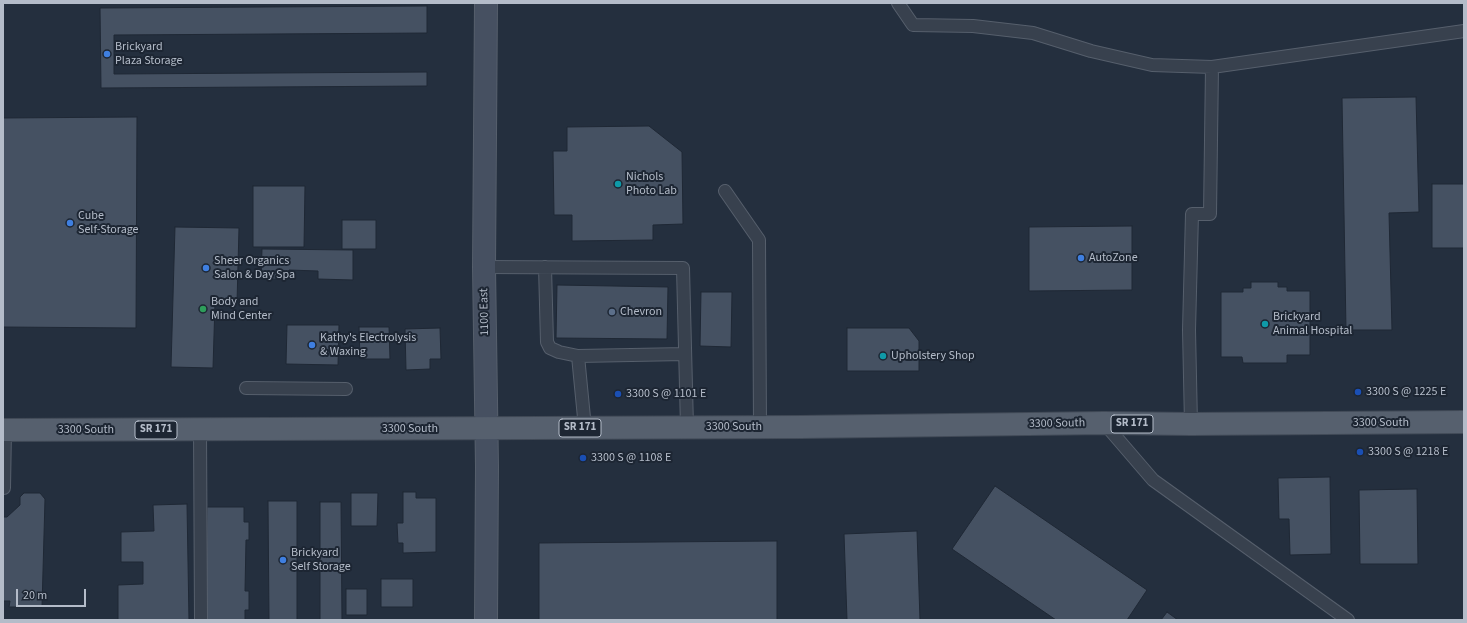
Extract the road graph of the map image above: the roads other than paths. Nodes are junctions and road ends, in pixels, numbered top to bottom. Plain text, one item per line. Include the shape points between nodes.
1 (486, 3) edge
2 (898, 3) edge
3 (1464, 31) edge
4 (1212, 67) junction
5 (725, 191) dead end
6 (484, 267) junction
7 (545, 267) junction
8 (685, 354) junction
9 (578, 356) junction
10 (246, 388) dead end
11 (346, 389) dead end
12 (1464, 422) edge
13 (1104, 423) junction
14 (1191, 424) junction
15 (687, 427) junction
16 (760, 427) junction
17 (486, 428) junction
18 (584, 428) junction
19 (4, 430) edge
20 (200, 430) junction
21 (3, 488) edge
22 (201, 620) edge
23 (486, 620) edge
24 (1348, 620) edge

1 - 6 street, 1100 East
2 - 4 lane via 913,25 973,26 1033,33 1091,51 1152,65
3 - 4 lane
4 - 14 lane via 1210,214 1192,214 1189,330
5 - 16 lane via 759,240
6 - 7 lane
6 - 17 street, 1100 East
7 - 8 lane via 683,268
7 - 9 lane via 546,342 550,348 559,352
8 - 9 lane
8 - 15 lane
9 - 18 lane
10 - 11 lane
12 - 14 main road, 3300 South / SR 171
13 - 14 main road, 3300 South / SR 171
13 - 16 main road, 3300 South / SR 171
13 - 24 lane via 1153,480
15 - 16 main road, 3300 South / SR 171
15 - 18 main road, 3300 South / SR 171
17 - 18 main road, 3300 South / SR 171
17 - 20 main road, 3300 South / SR 171
17 - 23 street, 1100 East
19 - 20 main road, 3300 South / SR 171
19 - 21 lane
20 - 22 lane

